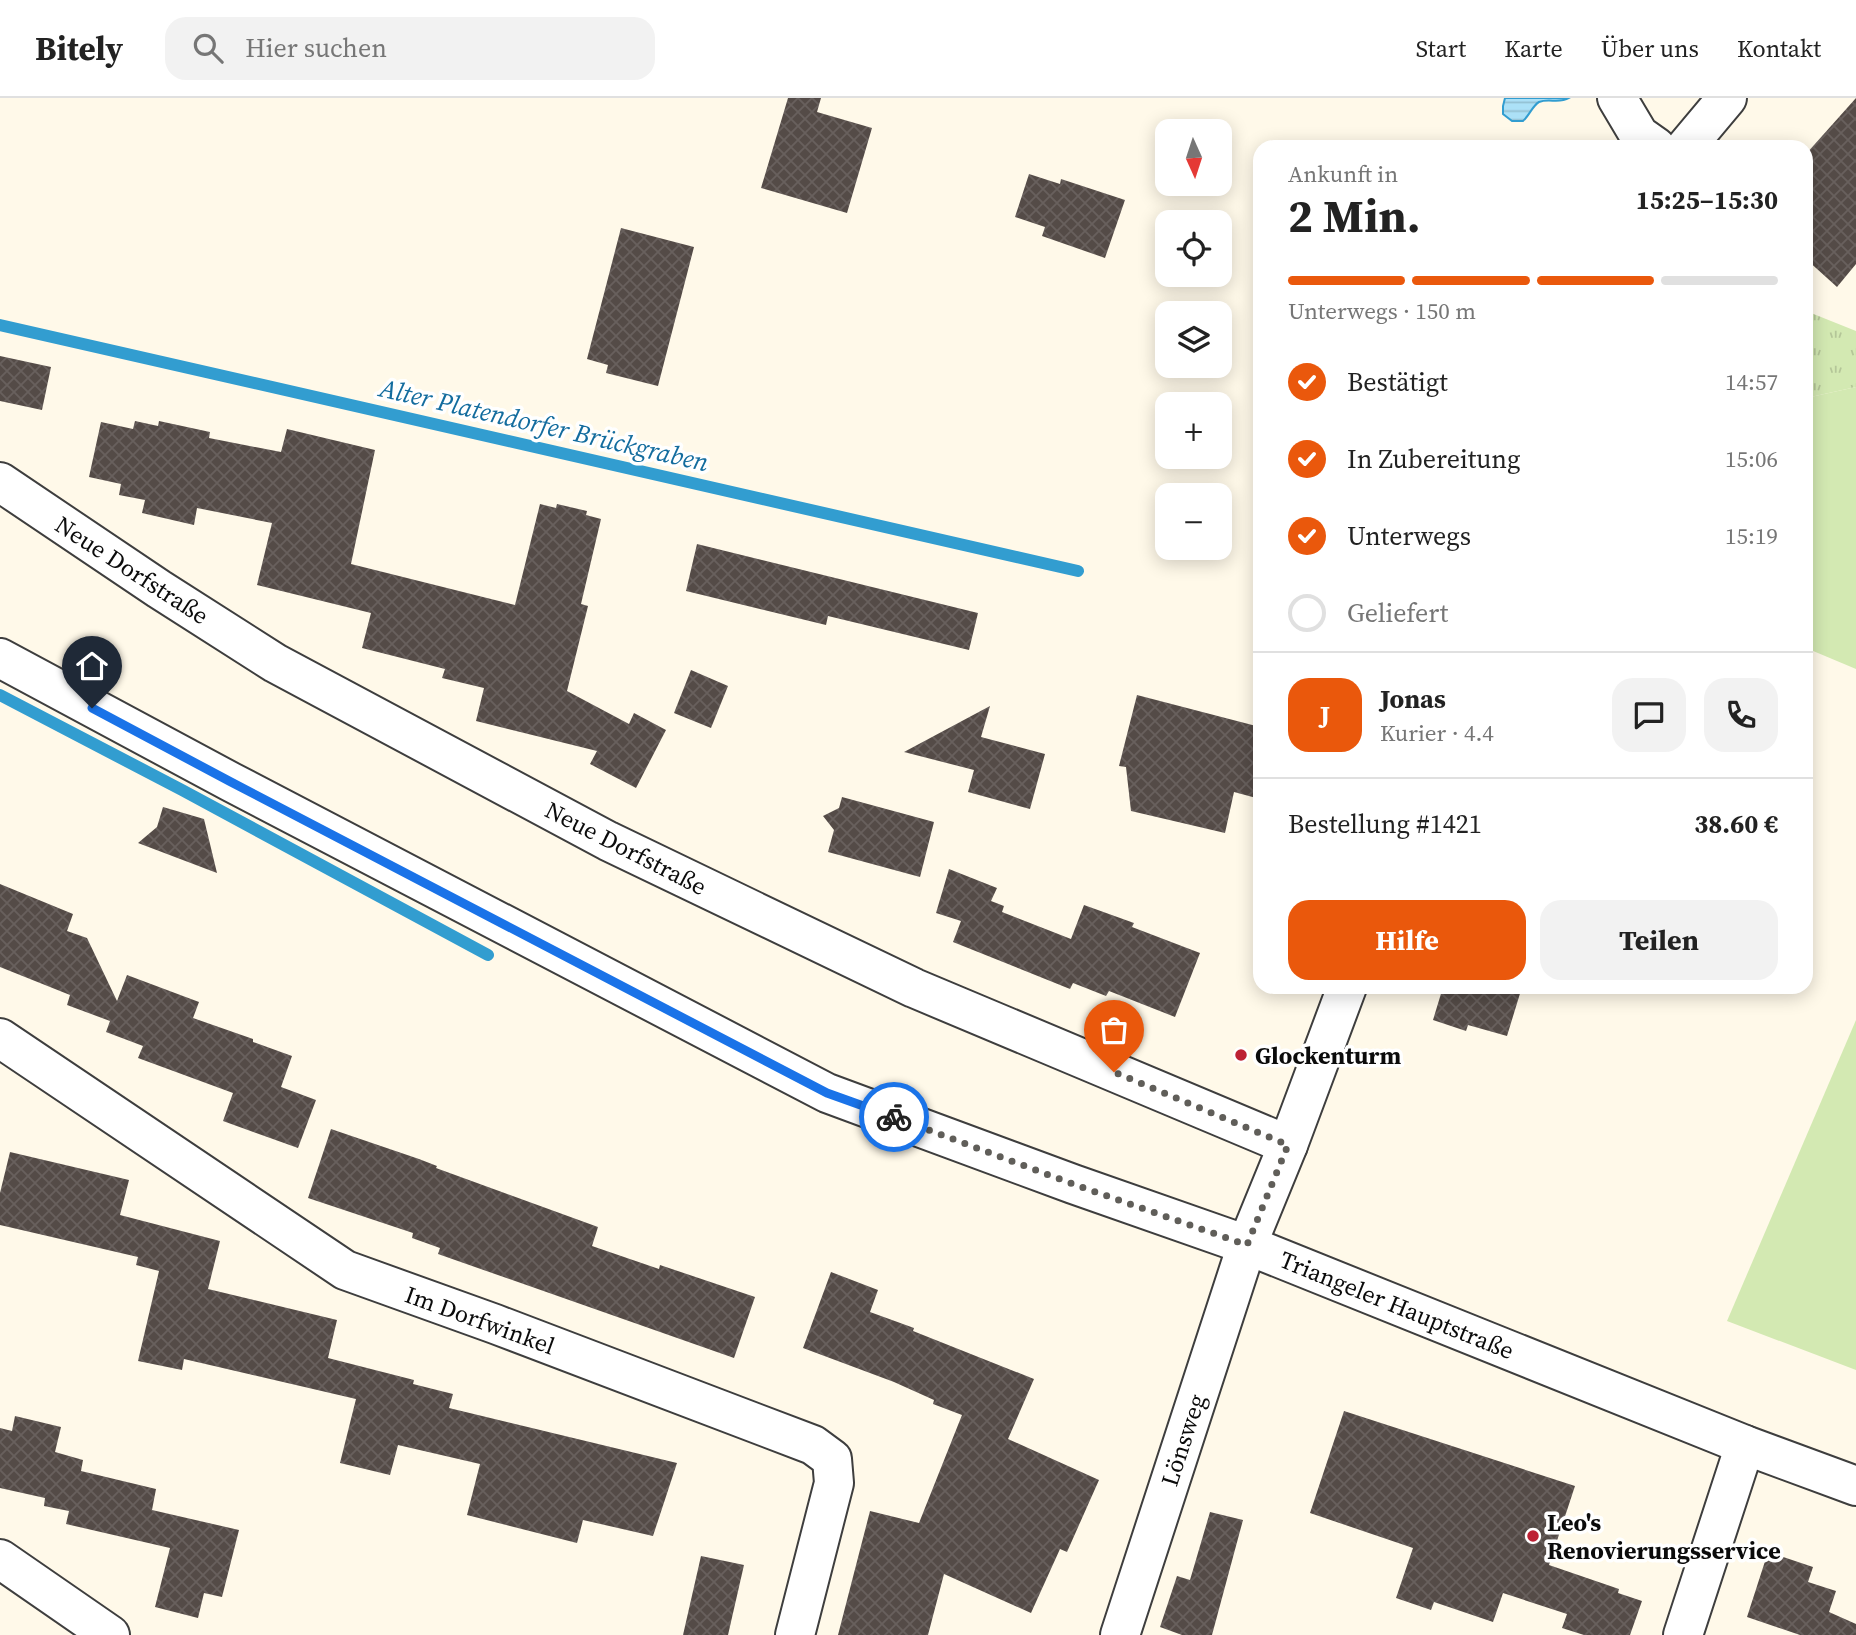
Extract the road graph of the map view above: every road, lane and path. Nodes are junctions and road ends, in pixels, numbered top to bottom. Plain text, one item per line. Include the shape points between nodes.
1 (1617, 98) edge
2 (1727, 98) edge
3 (1646, 140) edge
4 (1691, 140) edge
5 (0, 482) edge
6 (0, 658) edge
7 (1344, 994) edge
8 (0, 1038) edge
9 (1288, 1145) junction
10 (1247, 1245) junction
11 (1745, 1445) junction
12 (1856, 1486) edge
13 (0, 1559) edge
14 (110, 1635) edge
15 (794, 1635) edge
16 (1120, 1635) edge
17 (1683, 1635) edge

1 - 3 street
2 - 4 street
5 - 9 street, Neue Dorfstraße via 275,663 608,841 915,988
6 - 10 street, Triangeler Hauptstraße via 827,1093
7 - 9 street, Lönsweg
8 - 15 street, Im Dorfwinkel via 345,1270 813,1445 832,1460 834,1483
9 - 10 street, Lönsweg
10 - 11 street, Triangeler Hauptstraße
10 - 16 street, Lönsweg
11 - 12 street, Triangeler Hauptstraße
11 - 17 street
13 - 14 street

